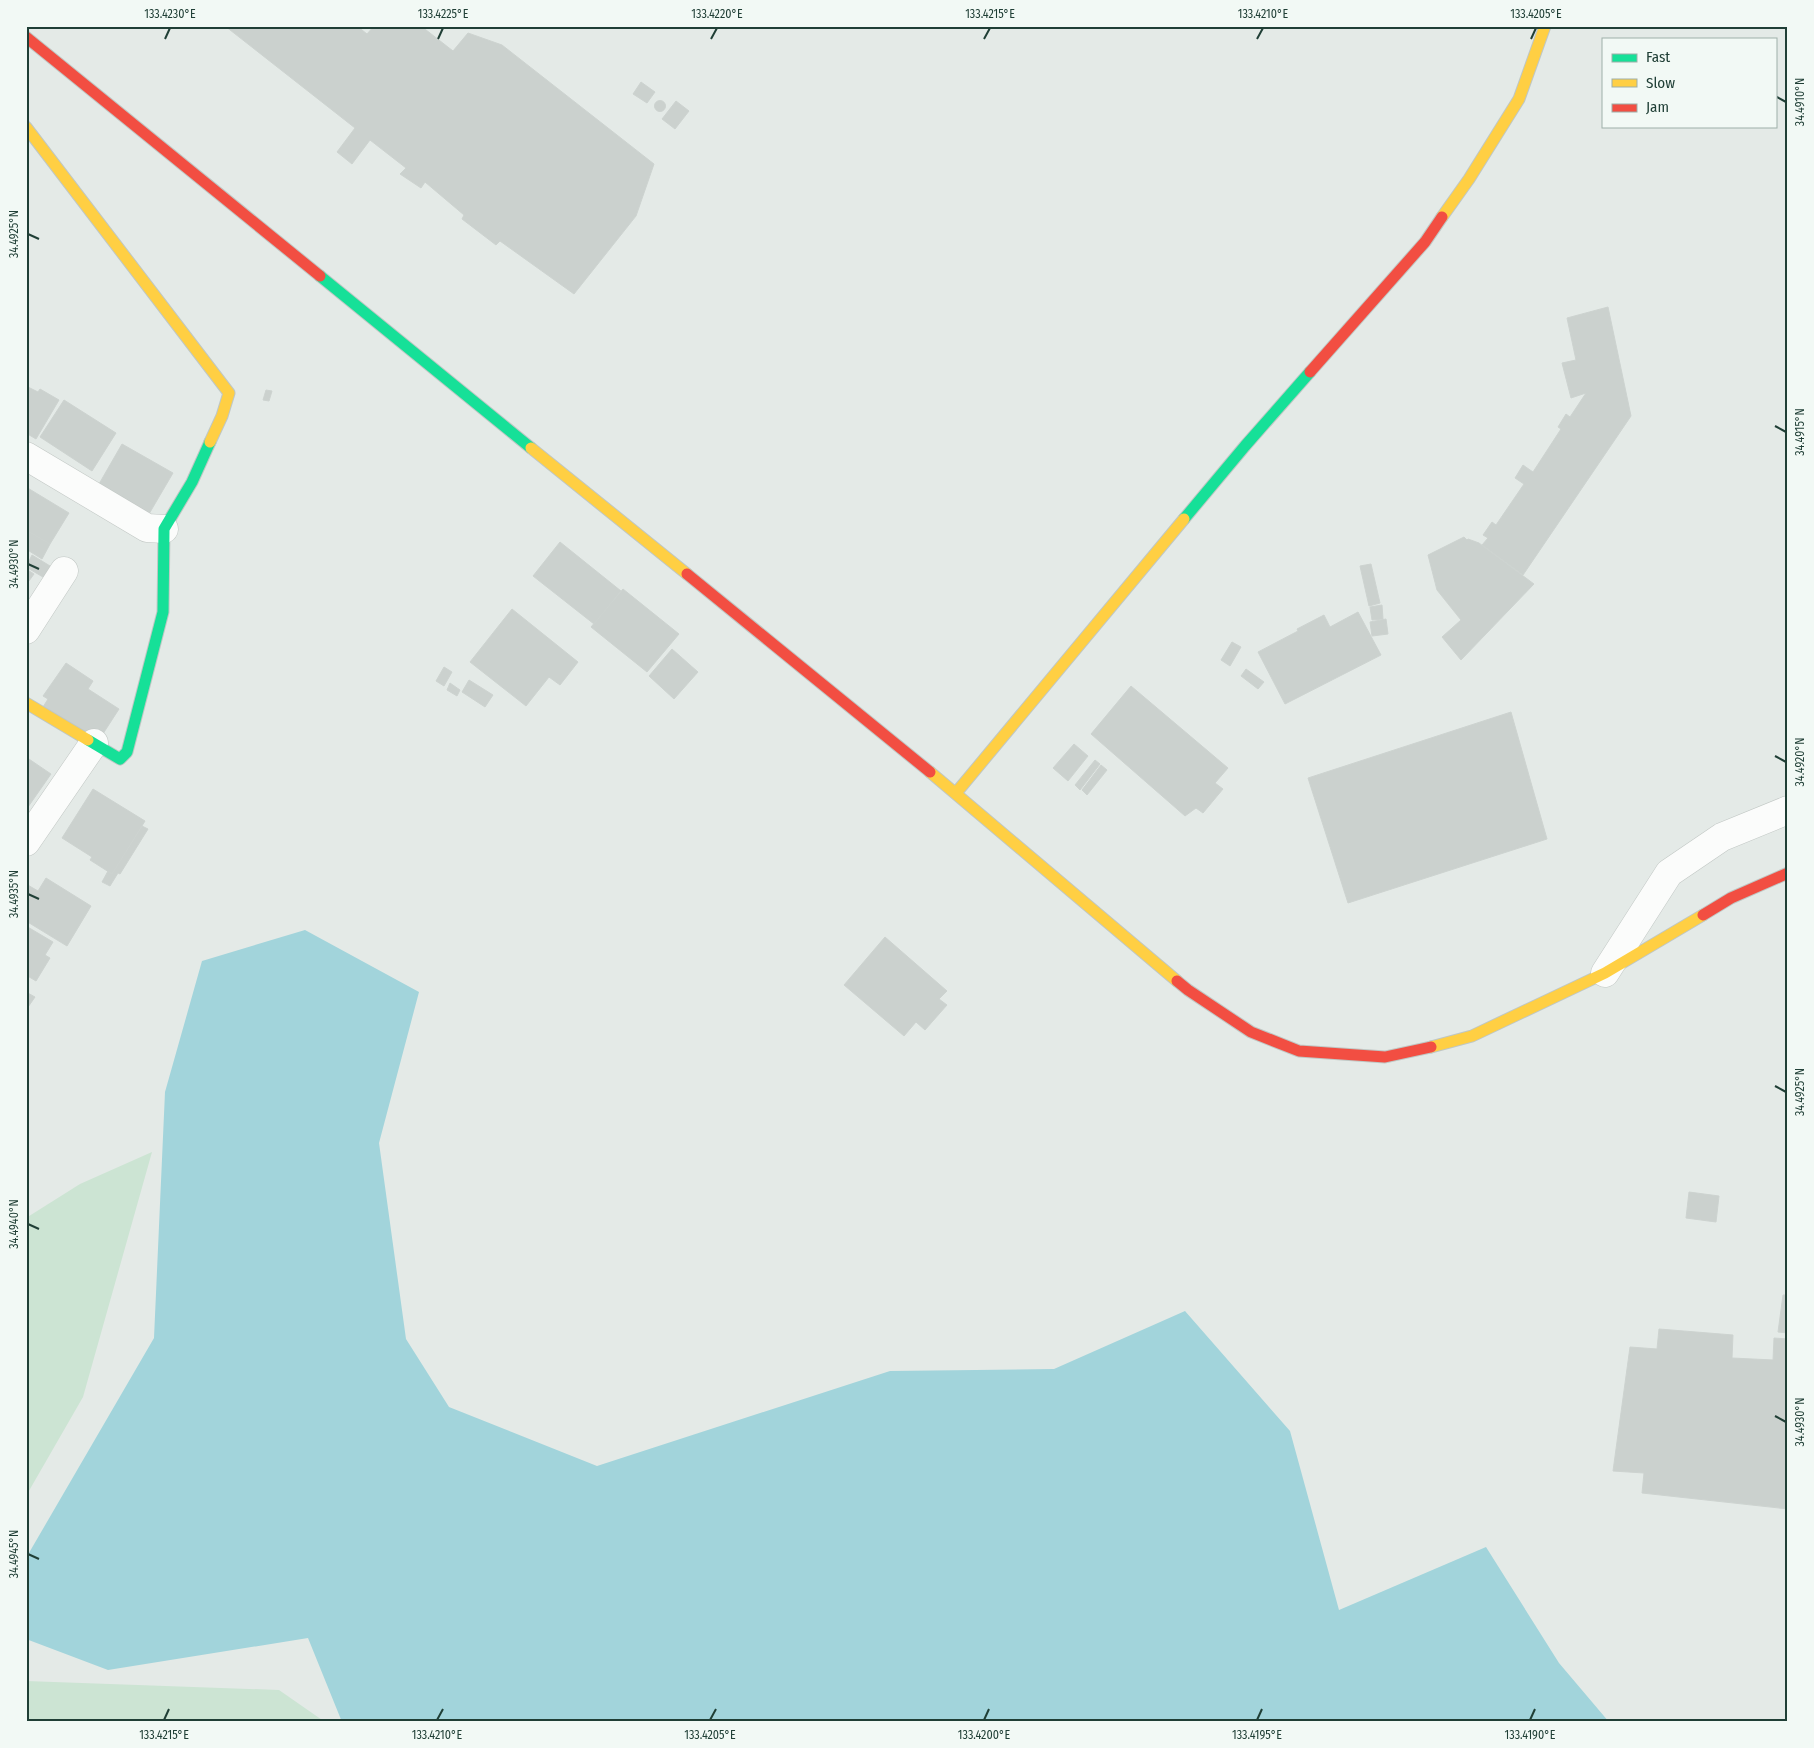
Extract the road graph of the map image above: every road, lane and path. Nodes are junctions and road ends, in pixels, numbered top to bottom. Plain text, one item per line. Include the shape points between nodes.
1 (1545, 26) edge
2 (30, 38) edge
3 (26, 128) edge
4 (26, 456) edge
5 (164, 529) junction
6 (64, 571) dead end
7 (26, 630) edge
8 (26, 703) edge
9 (94, 743) junction
10 (956, 793) junction
11 (1788, 810) edge
12 (26, 842) edge
13 (1788, 873) edge
14 (1605, 973) junction

1 - 10 street via 1518,99 1469,179 1425,242 1245,446
2 - 10 street
3 - 5 street via 229,393 192,482
4 - 5 street via 147,528
5 - 9 street via 163,612 127,752 120,759
6 - 7 street
8 - 9 street
9 - 12 street
10 - 14 street via 1188,990 1251,1032 1299,1051 1385,1057 1435,1046 1472,1036
11 - 14 street via 1722,837 1669,873
13 - 14 street via 1731,898

